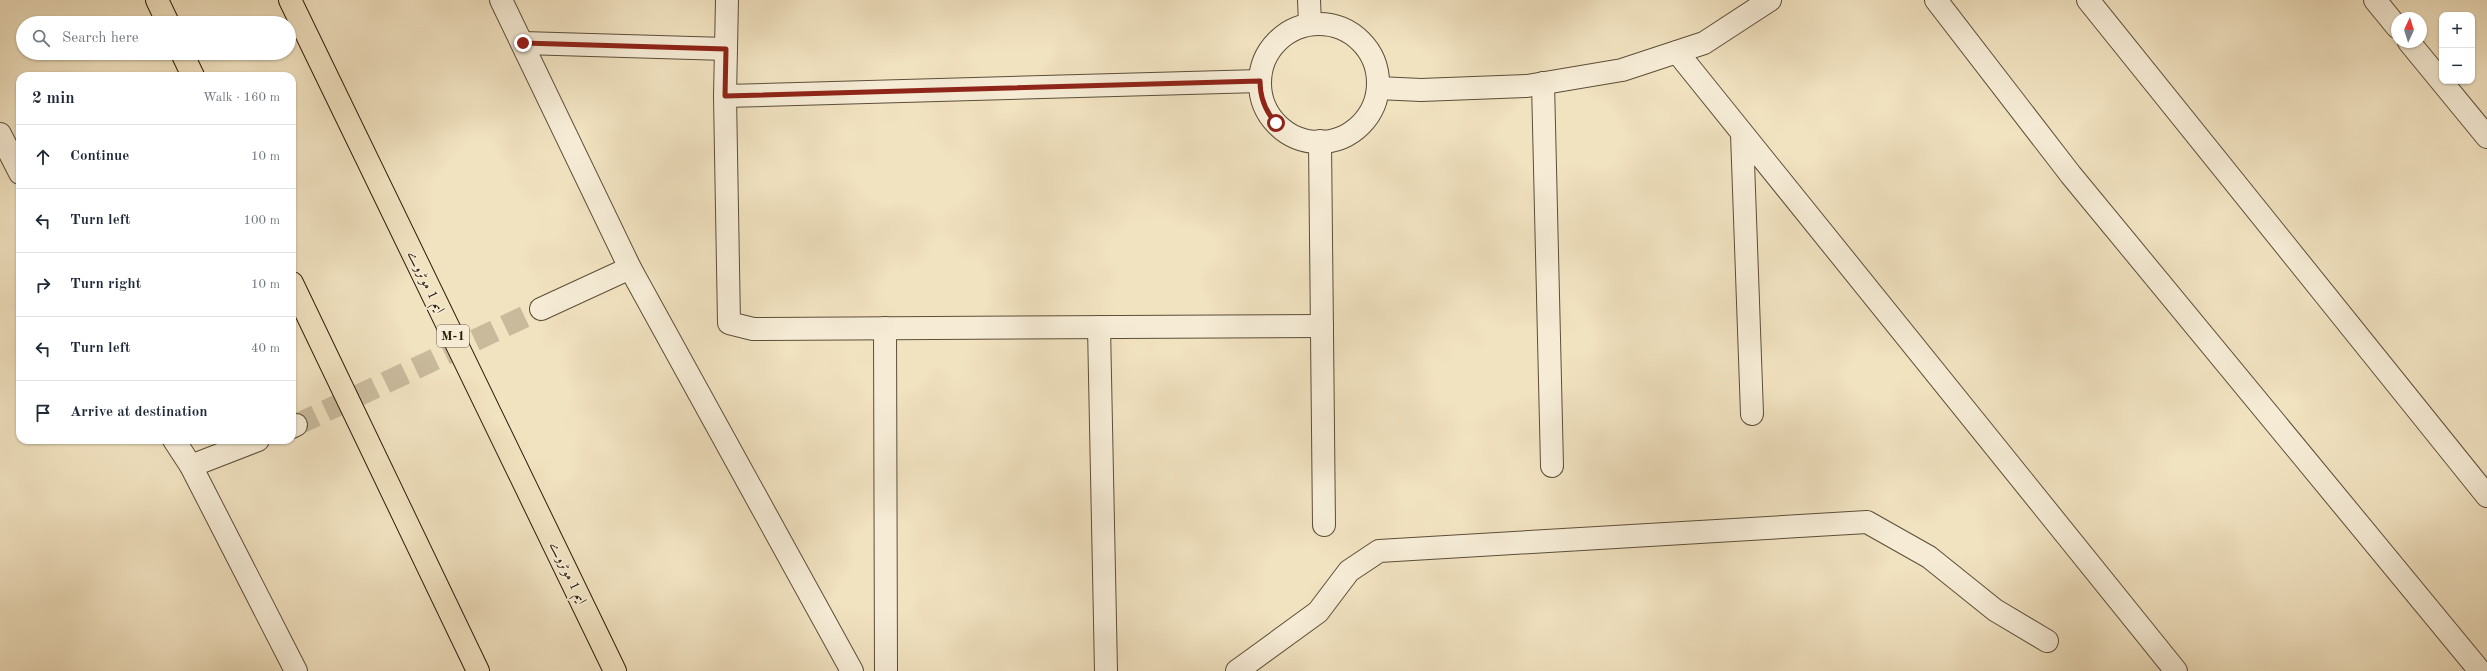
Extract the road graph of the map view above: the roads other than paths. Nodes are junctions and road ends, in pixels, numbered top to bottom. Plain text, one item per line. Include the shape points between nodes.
1 (157, 0) edge
2 (290, 0) edge
3 (501, 0) edge
4 (727, 0) edge
5 (1309, 0) edge
6 (1770, 0) edge
7 (1936, 0) edge
8 (2088, 0) edge
9 (2375, 0) edge
10 (165, 16) edge
11 (2391, 20) edge
12 (1310, 23) junction
13 (523, 43) junction
14 (2414, 48) edge
15 (726, 49) junction
16 (1677, 52) junction
17 (185, 60) edge
18 (191, 72) edge
19 (1260, 81) junction
20 (1543, 83) junction
21 (1378, 88) junction
22 (725, 96) junction
23 (0, 134) edge
24 (1742, 134) junction
25 (2487, 137) edge
26 (1320, 142) junction
27 (16, 165) edge
28 (630, 268) junction
29 (296, 291) edge
30 (541, 309) tunnel mouth
31 (1322, 326) junction
32 (1099, 327) junction
33 (885, 328) junction
34 (1752, 414) dead end
35 (177, 444) edge
36 (248, 444) edge
37 (191, 466) junction
38 (1552, 466) dead end
39 (2487, 496) edge
40 (1324, 525) dead end
41 (2047, 641) dead end
42 (296, 671) edge
43 (478, 671) edge
44 (615, 671) edge
45 (852, 671) edge
46 (886, 671) edge
47 (1106, 671) edge
48 (1237, 671) edge
49 (2176, 671) edge
50 (2480, 671) edge

1 - 10 highway
2 - 44 highway, ایم 1 موٹروے / M-1
3 - 13 street
4 - 15 street
5 - 12 street
6 - 16 street via 1704,43
7 - 50 street via 2071,175
8 - 39 street
9 - 11 street
12 - 19 street via 1288,32 1270,47 1260,69
12 - 21 street via 1333,24 1354,33 1371,51 1379,73
13 - 15 street
13 - 28 street
14 - 25 street
15 - 22 street
16 - 20 street via 1622,70
16 - 24 street
17 - 18 highway
19 - 22 street
19 - 26 street via 1260,92 1268,114 1279,126 1306,141
20 - 21 street via 1527,86 1429,89
20 - 38 street
21 - 26 street via 1378,96 1368,117 1351,134 1329,142
22 - 33 street via 730,324 753,329
23 - 27 street
24 - 34 street
24 - 49 street
26 - 31 street
28 - 30 street
28 - 45 street
29 - 43 highway
31 - 32 street
31 - 40 street
32 - 33 street
32 - 47 street
33 - 46 street
35 - 37 street
36 - 37 street
37 - 42 street
41 - 48 street via 1995,610 1929,557 1867,522 1379,551 1349,571 1318,612

